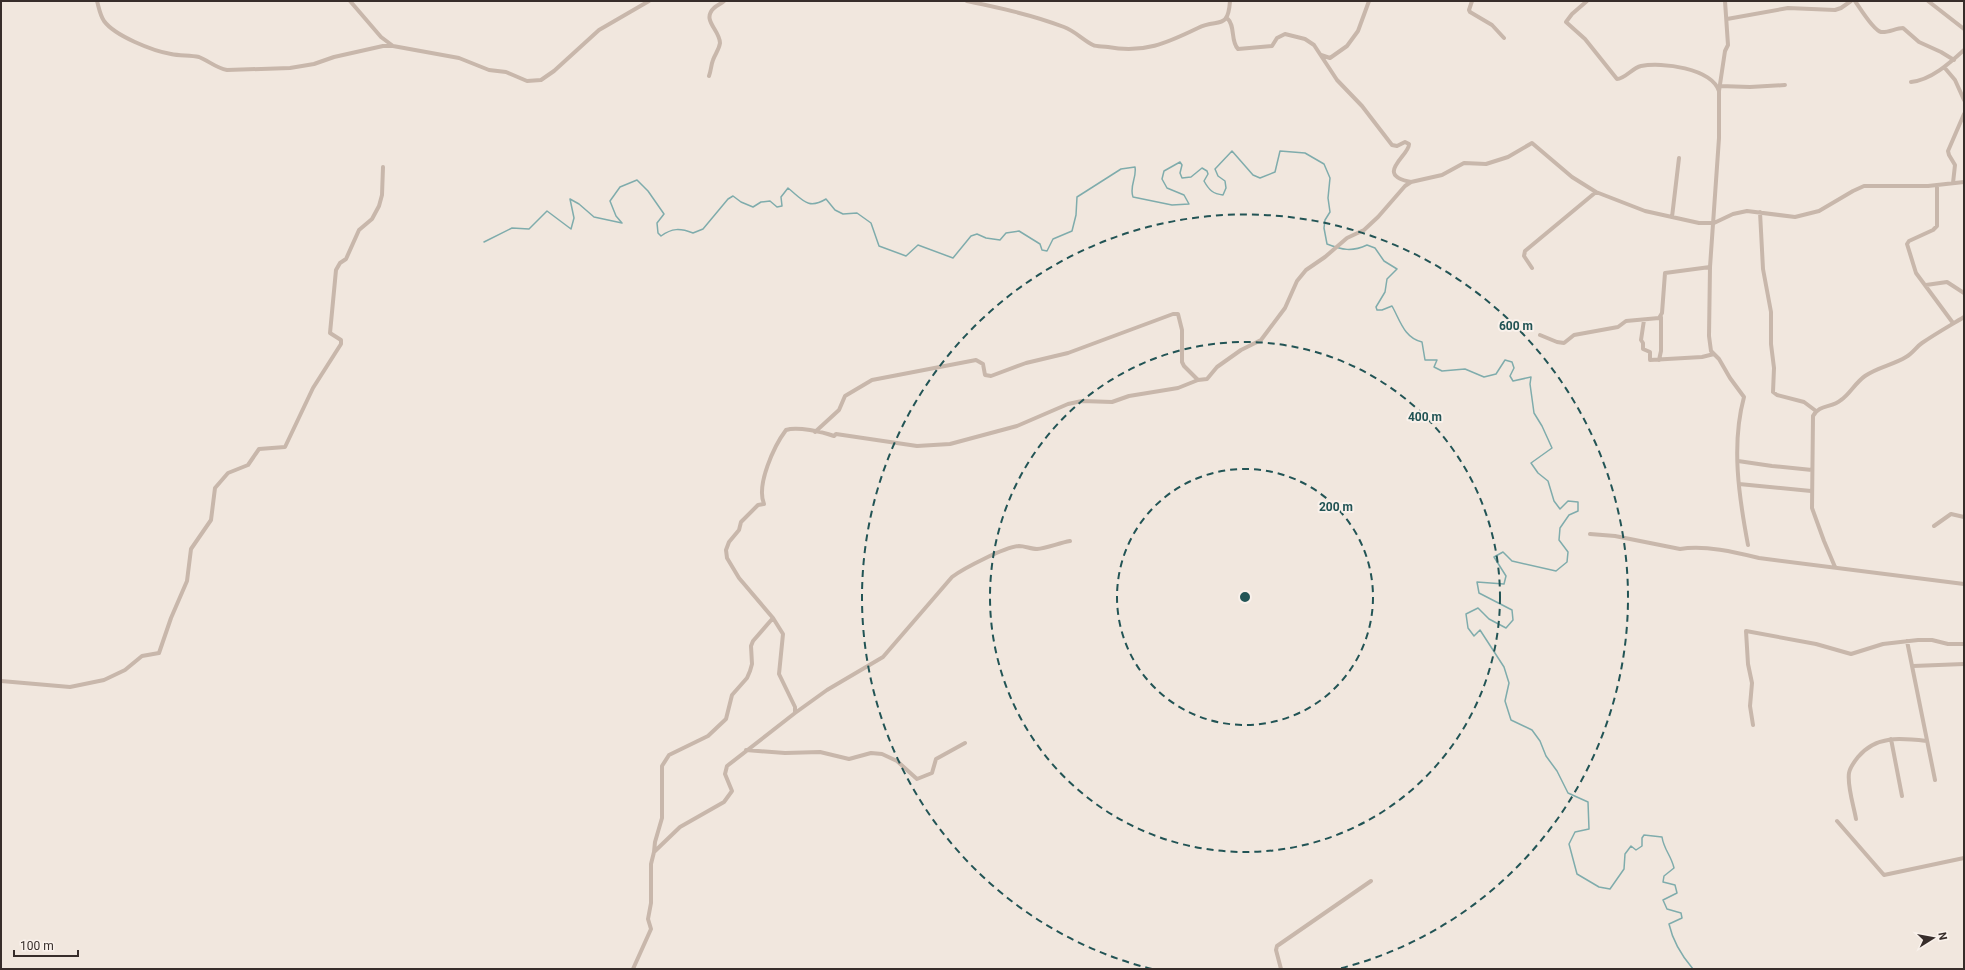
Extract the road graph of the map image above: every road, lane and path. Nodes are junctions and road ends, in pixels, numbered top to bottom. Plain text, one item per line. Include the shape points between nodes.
1 (97, 1) edge
2 (350, 1) edge
3 (649, 1) edge
4 (724, 1) edge
5 (967, 1) edge
6 (1230, 1) edge
7 (1369, 1) edge
8 (1472, 1) edge
9 (1587, 1) edge
10 (1725, 1) edge
11 (1851, 1) edge
12 (1855, 1) edge
13 (1928, 1) edge
14 (1227, 18) junction
15 (1727, 19) junction
16 (1964, 29) edge
17 (1504, 38) dead end
18 (393, 46) junction
19 (1964, 50) edge
20 (1320, 55) junction
21 (1330, 58) junction
22 (1954, 60) junction
23 (1328, 67) junction
24 (1944, 67) junction
25 (709, 76) dead end
26 (1911, 82) dead end
27 (1785, 85) dead end
28 (1719, 88) junction
29 (1964, 100) edge
30 (1964, 114) edge
31 (1679, 158) dead end
32 (383, 167) dead end
33 (1411, 182) junction
34 (1964, 182) edge
35 (1953, 183) junction
36 (1937, 185) junction
37 (1596, 192) junction
38 (1760, 212) junction
39 (1672, 217) junction
40 (1714, 223) junction
41 (1710, 267) junction
42 (1532, 268) dead end
43 (1926, 285) junction
44 (1964, 293) edge
45 (1661, 317) junction
46 (1964, 317) edge
47 (1644, 320) junction
48 (1953, 323) junction
49 (1540, 335) dead end
50 (1714, 354) junction
51 (1659, 360) junction
52 (1198, 380) junction
53 (1816, 411) junction
54 (815, 432) junction
55 (1738, 460) junction
56 (1812, 470) junction
57 (1739, 484) junction
58 (1811, 491) junction
59 (1964, 517) edge
60 (1934, 526) dead end
61 (1590, 534) dead end
62 (1070, 541) dead end
63 (1748, 545) dead end
64 (1835, 567) junction
65 (1964, 584) edge
66 (773, 618) junction
67 (1907, 641) junction
68 (1964, 644) edge
69 (1964, 664) edge
70 (1913, 666) junction
71 (1, 681) edge
72 (795, 713) junction
73 (1753, 725) dead end
74 (1891, 739) junction
75 (1926, 741) junction
76 (965, 743) dead end
77 (746, 750) junction
78 (1935, 780) dead end
79 (1902, 796) dead end
80 (1856, 819) dead end
81 (1837, 821) dead end
82 (654, 852) junction
83 (1964, 858) edge
84 (1371, 881) dead end
85 (633, 969) edge
86 (1281, 969) edge

1 - 18 street via 105,22 116,32 164,52 199,58 227,70 290,68 383,46
2 - 18 street via 381,37
3 - 18 street via 599,30 554,71 540,80 527,81 459,58
4 - 25 street via 712,9 710,17 710,23 720,41
5 - 14 street via 1018,12 1069,29 1093,45 1123,50 1139,50 1170,41 1198,27
6 - 14 street
7 - 21 street via 1358,31 1348,46
8 - 17 street via 1470,12 1492,25
9 - 28 street via 1566,22 1586,39 1617,79 1640,66 1676,66 1698,72
10 - 15 street
11 - 15 street via 1835,10 1788,8
12 - 22 street via 1878,31 1903,28 1919,42
13 - 16 street
14 - 20 street via 1232,24 1235,46 1238,49 1272,46 1276,38 1288,34 1311,42
15 - 28 street via 1728,45
19 - 22 street
20 - 21 street
20 - 23 street
21 - 23 street
22 - 24 street
23 - 33 street via 1392,145 1397,146 1405,142 1409,144 1397,161 1395,174
24 - 26 street
24 - 29 street via 1956,80
27 - 28 street
28 - 40 street
30 - 35 street via 1948,151 1948,156 1955,164
31 - 39 street
32 - 71 street via 379,206 372,219 359,230 346,259 336,270 330,334 341,340 341,344 313,388 285,447 259,449 248,465 228,473 213,493 211,520 192,547 187,581 159,653 142,656 125,670 104,680 70,687
33 - 37 street via 1442,175 1464,163 1486,164 1508,157 1532,143 1576,180
33 - 52 street via 1364,230 1347,238 1306,270 1297,281 1285,308 1261,340 1217,367 1207,379
34 - 35 street
35 - 36 street
36 - 38 street via 1864,186 1819,211 1795,217
36 - 43 street via 1937,226 1907,244 1916,273
37 - 39 street via 1645,211
37 - 42 street via 1525,251 1524,256
38 - 40 street via 1733,214
38 - 53 street via 1763,269 1771,312 1774,392 1804,402
39 - 40 street via 1699,223
40 - 41 street
41 - 45 street via 1665,273
41 - 50 street via 1709,336 1710,348
43 - 44 street via 1946,282
43 - 48 street
45 - 47 street
45 - 51 street
46 - 48 street
47 - 49 street via 1626,321 1618,327 1579,333 1564,343
47 - 51 street via 1642,348 1650,352 1650,360
48 - 53 street via 1906,357 1865,376 1837,404
50 - 51 street
50 - 55 street via 1744,394 1738,433
52 - 54 street via 1178,388 1136,394 1112,402 1082,401 1068,404 1017,426 939,445 917,446
52 - 54 street via 1182,362 1182,328 1178,314 1173,314 1088,346 1026,363 991,376 985,375 982,364 976,360 872,380 845,396 839,410
53 - 56 street via 1813,416
54 - 66 street via 795,429 785,432 774,452 764,481 764,504 758,504 741,522 739,530 727,547 727,558 739,578
55 - 56 street
55 - 57 street
56 - 58 street
57 - 58 street
57 - 63 street
58 - 64 street via 1815,520
59 - 60 street via 1951,514
61 - 64 street via 1615,536 1680,549 1733,552 1759,558
62 - 72 street via 1035,549 1015,547 977,562 952,577 880,660 827,690
64 - 65 street
66 - 72 street via 783,636 780,677 795,707
66 - 82 street via 753,641 750,671 732,695 726,719 708,736 669,755 662,766 662,818
67 - 68 street
67 - 70 street
67 - 73 street via 1883,644 1851,654 1816,644 1746,631 1752,683 1750,706
69 - 70 street
70 - 75 street
72 - 77 street
74 - 75 street
74 - 79 street
74 - 80 street via 1882,740 1866,748 1850,769
75 - 78 street
76 - 77 street via 939,757 934,761 932,773 917,780 898,761 882,754 871,753 849,759 820,752
77 - 82 street via 725,769 732,789 728,798 680,827
81 - 83 street via 1884,875
82 - 85 street via 648,920 651,929
84 - 86 street via 1277,946

